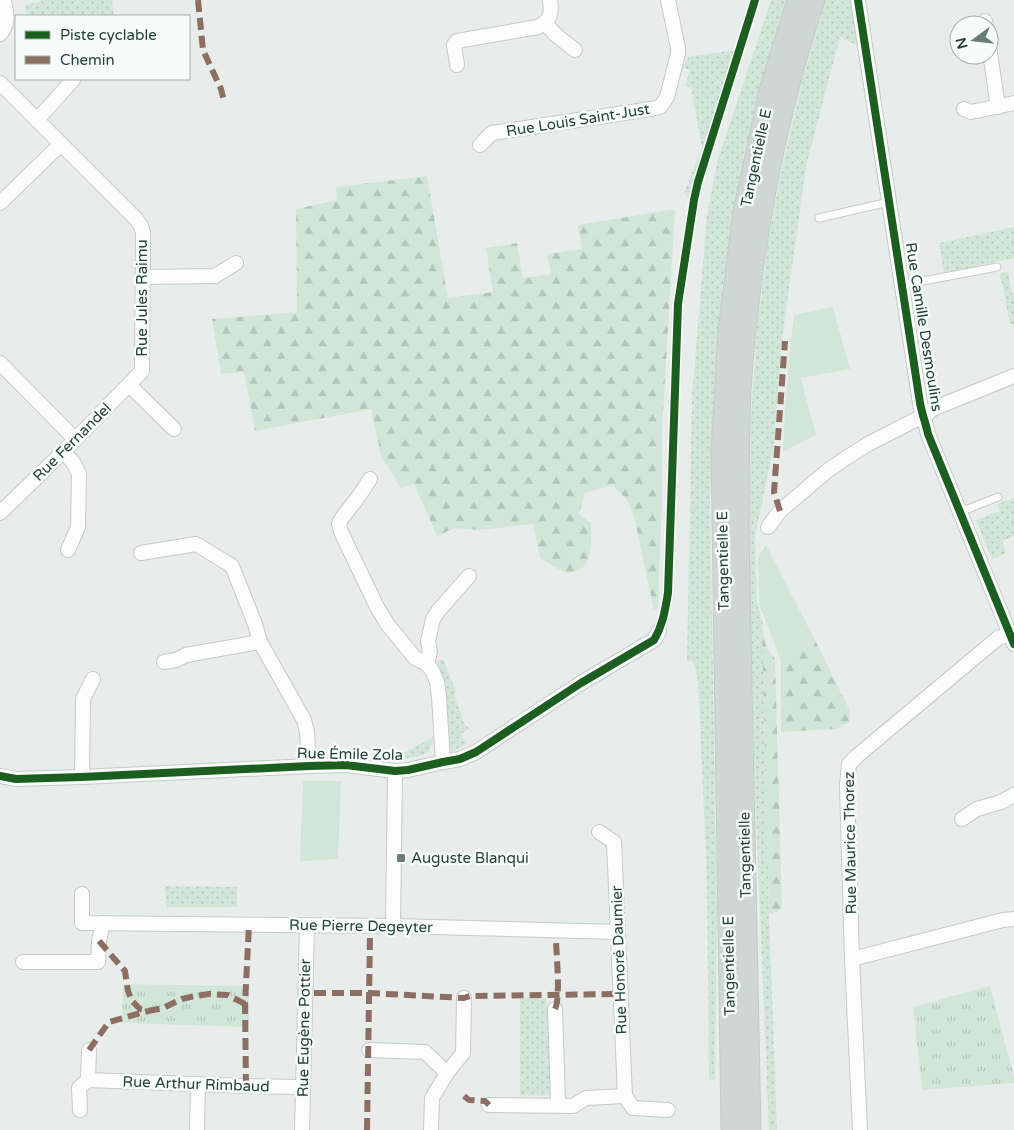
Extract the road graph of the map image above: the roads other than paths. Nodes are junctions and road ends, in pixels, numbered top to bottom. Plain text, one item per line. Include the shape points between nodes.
1 (4, 0) edge
2 (550, 0) edge
3 (668, 0) edge
4 (798, 0) edge
5 (814, 0) edge
6 (858, 0) edge
7 (546, 23) junction
8 (0, 34) edge
9 (575, 50) dead end
10 (457, 65) dead end
11 (992, 65) edge
12 (73, 80) dead end
13 (0, 83) edge
14 (1014, 104) edge
15 (998, 106) junction
16 (964, 109) dead end
17 (37, 120) junction
18 (61, 144) junction
19 (480, 145) dead end
20 (890, 202) junction
21 (0, 203) edge
22 (819, 218) dead end
23 (236, 262) dead end
24 (997, 267) dead end
25 (142, 277) junction
26 (902, 285) junction
27 (0, 363) edge
28 (142, 371) joint
29 (1014, 376) edge
30 (129, 385) junction
31 (923, 416) junction
32 (174, 429) dead end
33 (75, 439) junction
34 (63, 452) junction
35 (370, 479) dead end
36 (998, 497) dead end
37 (960, 512) junction
38 (0, 513) edge
39 (768, 527) dead end
40 (68, 550) dead end
41 (141, 553) dead end
42 (469, 576) dead end
43 (659, 630) dead end
44 (1012, 639) edge
45 (260, 642) junction
46 (164, 662) dead end
47 (427, 664) junction
48 (93, 678) dead end
49 (743, 761) joint
50 (443, 762) junction
51 (308, 766) junction
52 (395, 771) junction
53 (0, 776) edge
54 (82, 777) junction
55 (1014, 795) edge
56 (962, 819) dead end
57 (599, 832) dead end
58 (746, 890) junction
59 (82, 894) dead end
60 (1014, 919) edge
61 (103, 923) junction
62 (307, 926) junction
63 (393, 926) junction
64 (618, 932) junction
65 (852, 959) junction
66 (23, 962) dead end
67 (464, 998) dead end
68 (555, 1009) dead end
69 (89, 1050) dead end
70 (369, 1050) dead end
71 (447, 1073) junction
72 (88, 1080) junction
73 (731, 1084) junction
74 (198, 1085) junction
75 (303, 1087) junction
76 (625, 1096) junction
77 (558, 1103) junction
78 (489, 1105) dead end
79 (80, 1110) dead end
80 (668, 1110) dead end
81 (197, 1130) edge
82 (302, 1130) edge
83 (431, 1130) edge
84 (719, 1130) edge
85 (732, 1130) edge
86 (750, 1130) edge
87 (760, 1130) edge
88 (860, 1130) edge

1 - 8 street via 7,22
2 - 7 street via 552,9
3 - 19 street, Rue Louis Saint-Just via 678,54 667,97 660,107 492,133
4 - 73 main road, Tangentielle E via 770,91 744,212 729,330 722,450
5 - 49 main road, Tangentielle E via 798,47 765,190 754,256 740,390 738,535
6 - 20 street, Rue Camille Desmoulins
7 - 9 street
7 - 10 street via 457,41 454,44
11 - 15 street
12 - 17 street
13 - 17 street
14 - 15 street
15 - 16 street via 971,112
17 - 18 street
18 - 21 street
18 - 25 street, Rue Jules Raimu via 141,226
20 - 22 lane
20 - 26 street, Rue Camille Desmoulins
23 - 25 street via 215,276
24 - 26 lane
25 - 28 street, Rue Jules Raimu
26 - 31 street, Rue Camille Desmoulins
27 - 33 street
28 - 30 street, Rue Fernandel
29 - 31 street
30 - 32 street
30 - 33 street, Rue Fernandel
31 - 37 street, Rue Camille Desmoulins
31 - 39 street via 833,466 780,511
33 - 34 street, Rue Fernandel
34 - 38 street, Rue Fernandel
34 - 40 street via 79,474 78,527
35 - 47 street via 339,523 341,532 388,624 415,658
36 - 37 lane
37 - 44 street, Rue Camille Desmoulins
41 - 45 street via 196,544 232,566
42 - 47 street via 434,619 428,641
43 - 50 street, Rue Émile Zola via 654,640 476,752
44 - 65 street, Rue Maurice Thorez via 998,638 849,764
45 - 46 street
45 - 51 street via 304,720
47 - 50 street via 437,682
48 - 54 street via 83,699
49 - 58 main road, Tangentielle
50 - 52 street, Rue Émile Zola
51 - 52 street, Rue Émile Zola
51 - 54 street, Rue Émile Zola
52 - 63 street
53 - 54 street, Rue Émile Zola via 16,779
55 - 56 street via 977,809
57 - 64 street, Rue Honoré Daumier via 614,842
58 - 86 main road, Tangentielle
58 - 87 main road
59 - 61 street, Rue Pierre Degeyter via 82,923
60 - 65 street
61 - 62 street, Rue Pierre Degeyter
61 - 66 street via 98,962
62 - 63 street, Rue Pierre Degeyter
62 - 75 street, Rue Eugène Pottier
63 - 64 street, Rue Pierre Degeyter
64 - 76 street, Rue Honoré Daumier
65 - 88 street, Rue Maurice Thorez
67 - 71 street via 463,1053
68 - 77 street
69 - 72 street
70 - 71 street via 425,1052
71 - 83 street via 432,1098
72 - 74 street, Rue Arthur Rimbaud
72 - 79 street via 79,1088
73 - 84 main road via 720,1104
73 - 85 main road, Tangentielle E
74 - 75 street, Rue Arthur Rimbaud
74 - 81 street
75 - 82 street, Rue Eugène Pottier
76 - 77 street via 586,1098 573,1106
76 - 80 street via 633,1108
77 - 78 street

